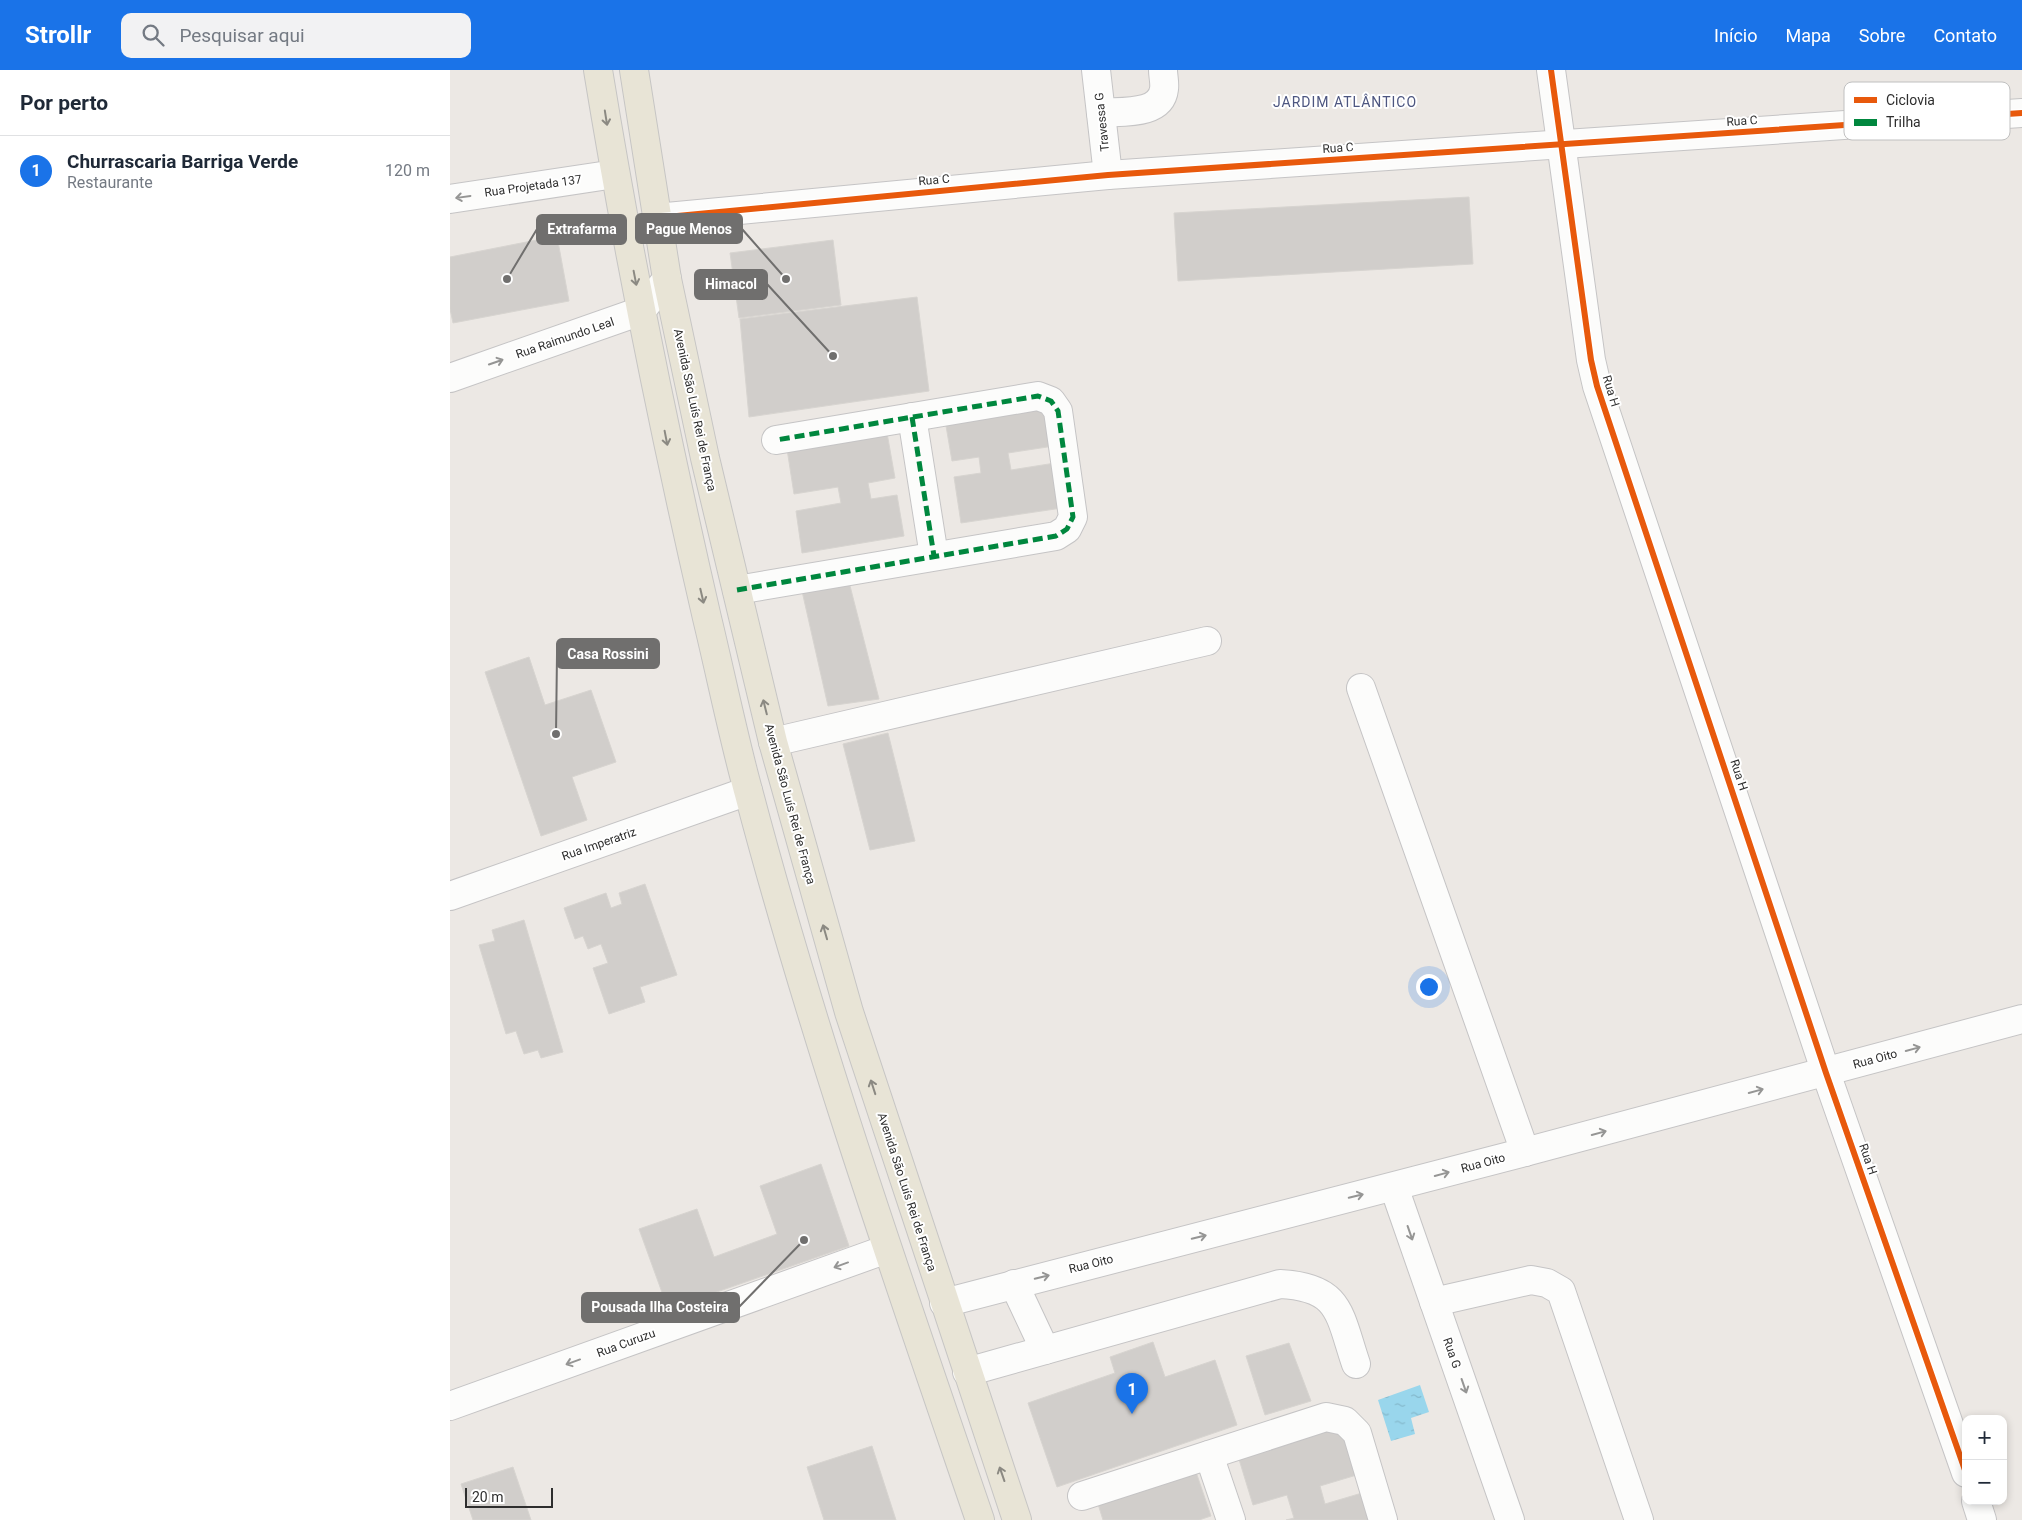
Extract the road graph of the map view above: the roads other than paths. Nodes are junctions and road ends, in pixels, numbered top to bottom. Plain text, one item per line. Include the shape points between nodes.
1 (598, 70) edge
2 (634, 70) edge
3 (1096, 70) edge
4 (1163, 70) edge
5 (1551, 70) edge
6 (1101, 113) junction
7 (1844, 125) edge
8 (1562, 144) junction
9 (615, 174) junction
10 (1108, 175) junction
11 (450, 199) edge
12 (656, 218) junction
13 (667, 279) junction
14 (641, 311) junction
15 (450, 378) edge
16 (912, 417) junction
17 (776, 440) dead end
18 (934, 556) junction
19 (737, 590) junction
20 (1207, 641) dead end
21 (1362, 688) dead end
22 (773, 742) junction
23 (748, 791) junction
24 (450, 896) edge
25 (2022, 1019) edge
26 (1826, 1073) junction
27 (1525, 1152) junction
28 (1394, 1187) junction
29 (887, 1249) junction
30 (1014, 1284) junction
31 (944, 1302) junction
32 (1434, 1302) junction
33 (1046, 1350) junction
34 (1356, 1364) dead end
35 (967, 1372) junction
36 (450, 1406) edge
37 (1209, 1455) junction
38 (1962, 1462) edge
39 (1082, 1496) dead end
40 (1977, 1505) edge
41 (980, 1520) edge
42 (1018, 1520) edge
43 (1231, 1520) edge
44 (1383, 1520) edge
45 (1510, 1520) edge
46 (1639, 1520) edge
47 (1982, 1520) edge

1 -> 9 main road
2 - 12 main road, Avenida São Luís Rei de França
3 - 6 street, Travessa G
4 - 6 street via 1164,90 1159,102 1150,108
5 - 8 street, Rua H
6 - 10 street, Travessa G
7 - 8 street, Rua C
8 - 10 street, Rua C
8 - 26 street, Rua H via 1597,386
9 -> 11 street, Rua Projetada 137
9 -> 14 main road
10 - 12 street, Rua C
12 - 13 main road, Avenida São Luís Rei de França
13 - 14 street
13 - 19 main road, Avenida São Luís Rei de França
15 -> 14 street, Rua Raimundo Leal
14 -> 23 main road via 670,456
16 - 17 street
16 - 18 street
16 - 18 street via 1038,396 1051,401 1058,411 1073,517 1067,529 1056,536
18 - 19 street
22 -> 19 main road, Avenida São Luís Rei de França
20 - 22 street
21 - 27 street
31 -> 22 main road, Avenida São Luís Rei de França via 849,1012
23 - 24 street, Rua Imperatriz
23 - 29 main road via 814,1021
26 -> 25 street, Rua Oito
27 -> 26 street, Rua Oito
26 - 38 street, Rua H
28 -> 27 street, Rua Oito
30 -> 28 street, Rua Oito
28 -> 32 street, Rua G
29 -> 36 street, Rua Curuzu
29 - 41 main road
30 - 31 street, Rua Oito
30 - 33 street
31 - 35 main road, Avenida São Luís Rei de França
32 -> 45 street, Rua G
32 - 46 street via 1531,1280 1547,1283 1562,1291
33 - 34 street via 1280,1284 1304,1285 1325,1295 1338,1312
33 - 35 street
42 -> 35 main road, Avenida São Luís Rei de França
37 - 39 street
37 - 43 street
37 - 44 street via 1326,1417 1346,1421 1357,1433
40 - 47 street

